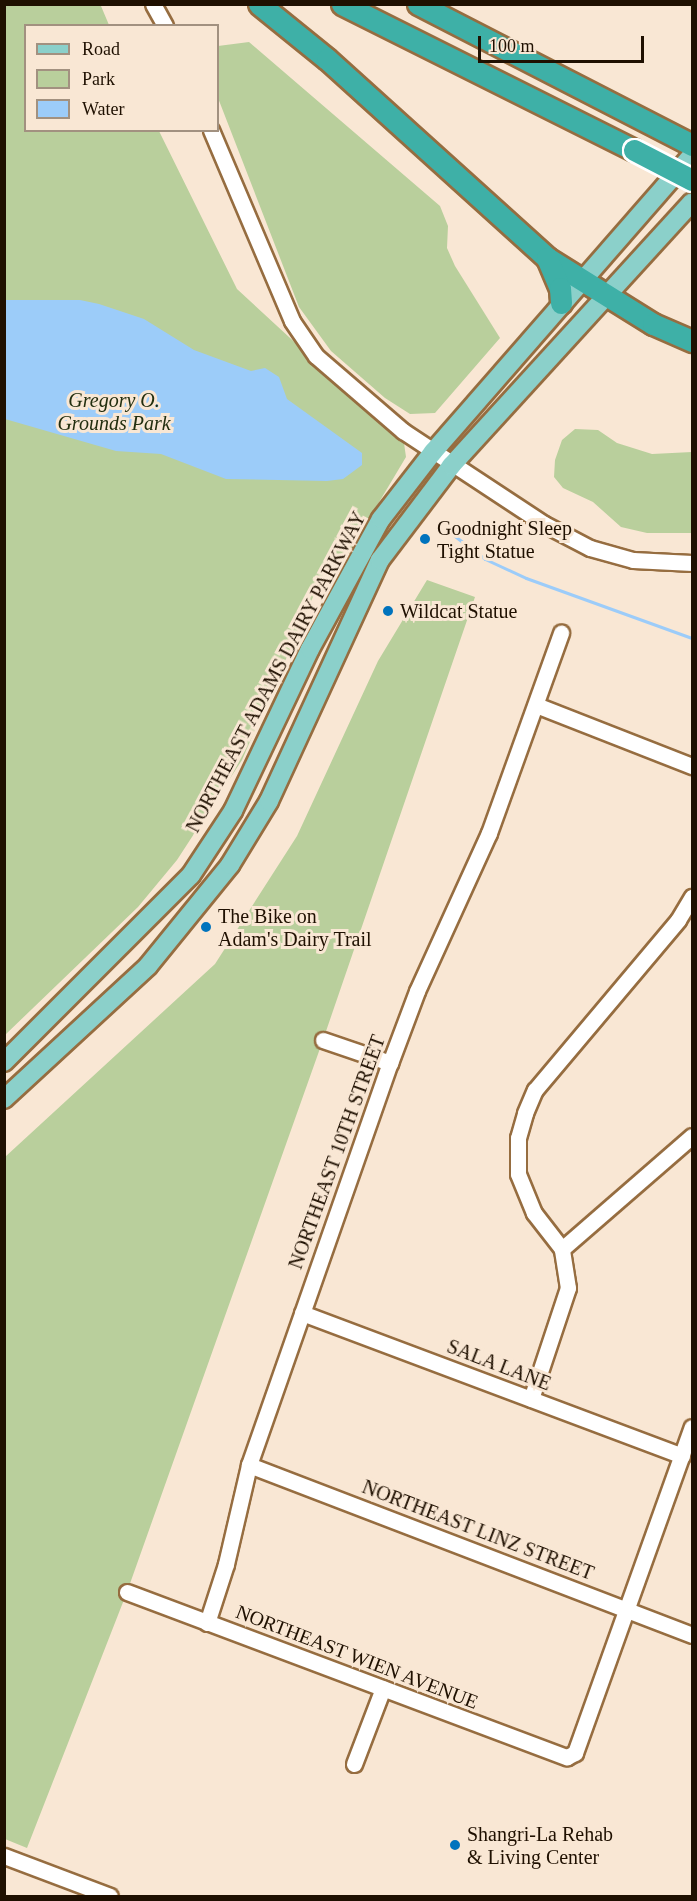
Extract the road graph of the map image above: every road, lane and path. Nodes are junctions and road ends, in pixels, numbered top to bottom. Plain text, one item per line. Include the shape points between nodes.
1 (153, 4) edge
2 (259, 4) edge
3 (342, 4) edge
4 (418, 4) edge
5 (164, 24) edge
6 (212, 132) edge
7 (693, 145) edge
8 (693, 155) edge
9 (693, 180) edge
10 (693, 202) edge
11 (547, 258) junction
12 (582, 280) junction
13 (607, 296) junction
14 (561, 303) junction
15 (693, 341) edge
16 (433, 452) junction
17 (451, 466) junction
18 (693, 563) edge
19 (561, 633) dead end
20 (536, 705) junction
21 (693, 766) edge
22 (693, 897) edge
23 (323, 1040) dead end
24 (4, 1062) edge
25 (390, 1063) junction
26 (4, 1099) edge
27 (693, 1136) edge
28 (562, 1250) junction
29 (302, 1313) junction
30 (531, 1399) junction
31 (693, 1427) edge
32 (682, 1456) junction
33 (249, 1465) junction
34 (127, 1592) dead end
35 (627, 1610) junction
36 (207, 1623) junction
37 (693, 1635) edge
38 (383, 1688) junction
39 (354, 1764) dead end
40 (4, 1856) edge
41 (110, 1896) edge

1 - 5 street
2 - 11 highway via 327,59
3 - 9 highway, bridge
4 - 7 highway
6 - 16 street via 292,321 316,356
8 - 12 main road, NORTHEAST ADAMS DAIRY PARKWAY
10 - 13 main road, NORTHEAST ADAMS DAIRY PARKWAY
11 - 12 highway
11 - 14 highway via 560,288
12 - 13 highway
12 - 14 main road, NORTHEAST ADAMS DAIRY PARKWAY
13 - 15 highway
13 - 17 main road, NORTHEAST ADAMS DAIRY PARKWAY
14 - 16 main road, NORTHEAST ADAMS DAIRY PARKWAY
16 - 17 street
16 - 24 main road, NORTHEAST ADAMS DAIRY PARKWAY via 381,519 310,649 233,811 191,875
17 - 18 street via 543,524 590,548 633,560
17 - 26 main road, NORTHEAST ADAMS DAIRY PARKWAY via 380,560 269,801 230,865 148,966
19 - 20 street, NORTHEAST 10TH STREET
20 - 21 street
20 - 25 street, NORTHEAST 10TH STREET via 485,842 417,991
22 - 28 street via 535,1090 525,1113 518,1138 518,1174 534,1213
23 - 25 street
25 - 29 street, NORTHEAST 10TH STREET
27 - 28 street
28 - 30 street via 568,1288
29 - 30 street, SALA LANE
29 - 33 street, NORTHEAST 10TH STREET
30 - 32 street, SALA LANE
31 - 32 street
32 - 35 street
33 - 35 street, NORTHEAST LINZ STREET
33 - 36 street, NORTHEAST 10TH STREET via 226,1564
34 - 36 street, NORTHEAST WIEN AVENUE
35 - 37 street, NORTHEAST LINZ STREET
35 - 38 street, NORTHEAST WIEN AVENUE via 575,1753 567,1761
36 - 38 street, NORTHEAST WIEN AVENUE
38 - 39 street
40 - 41 street

